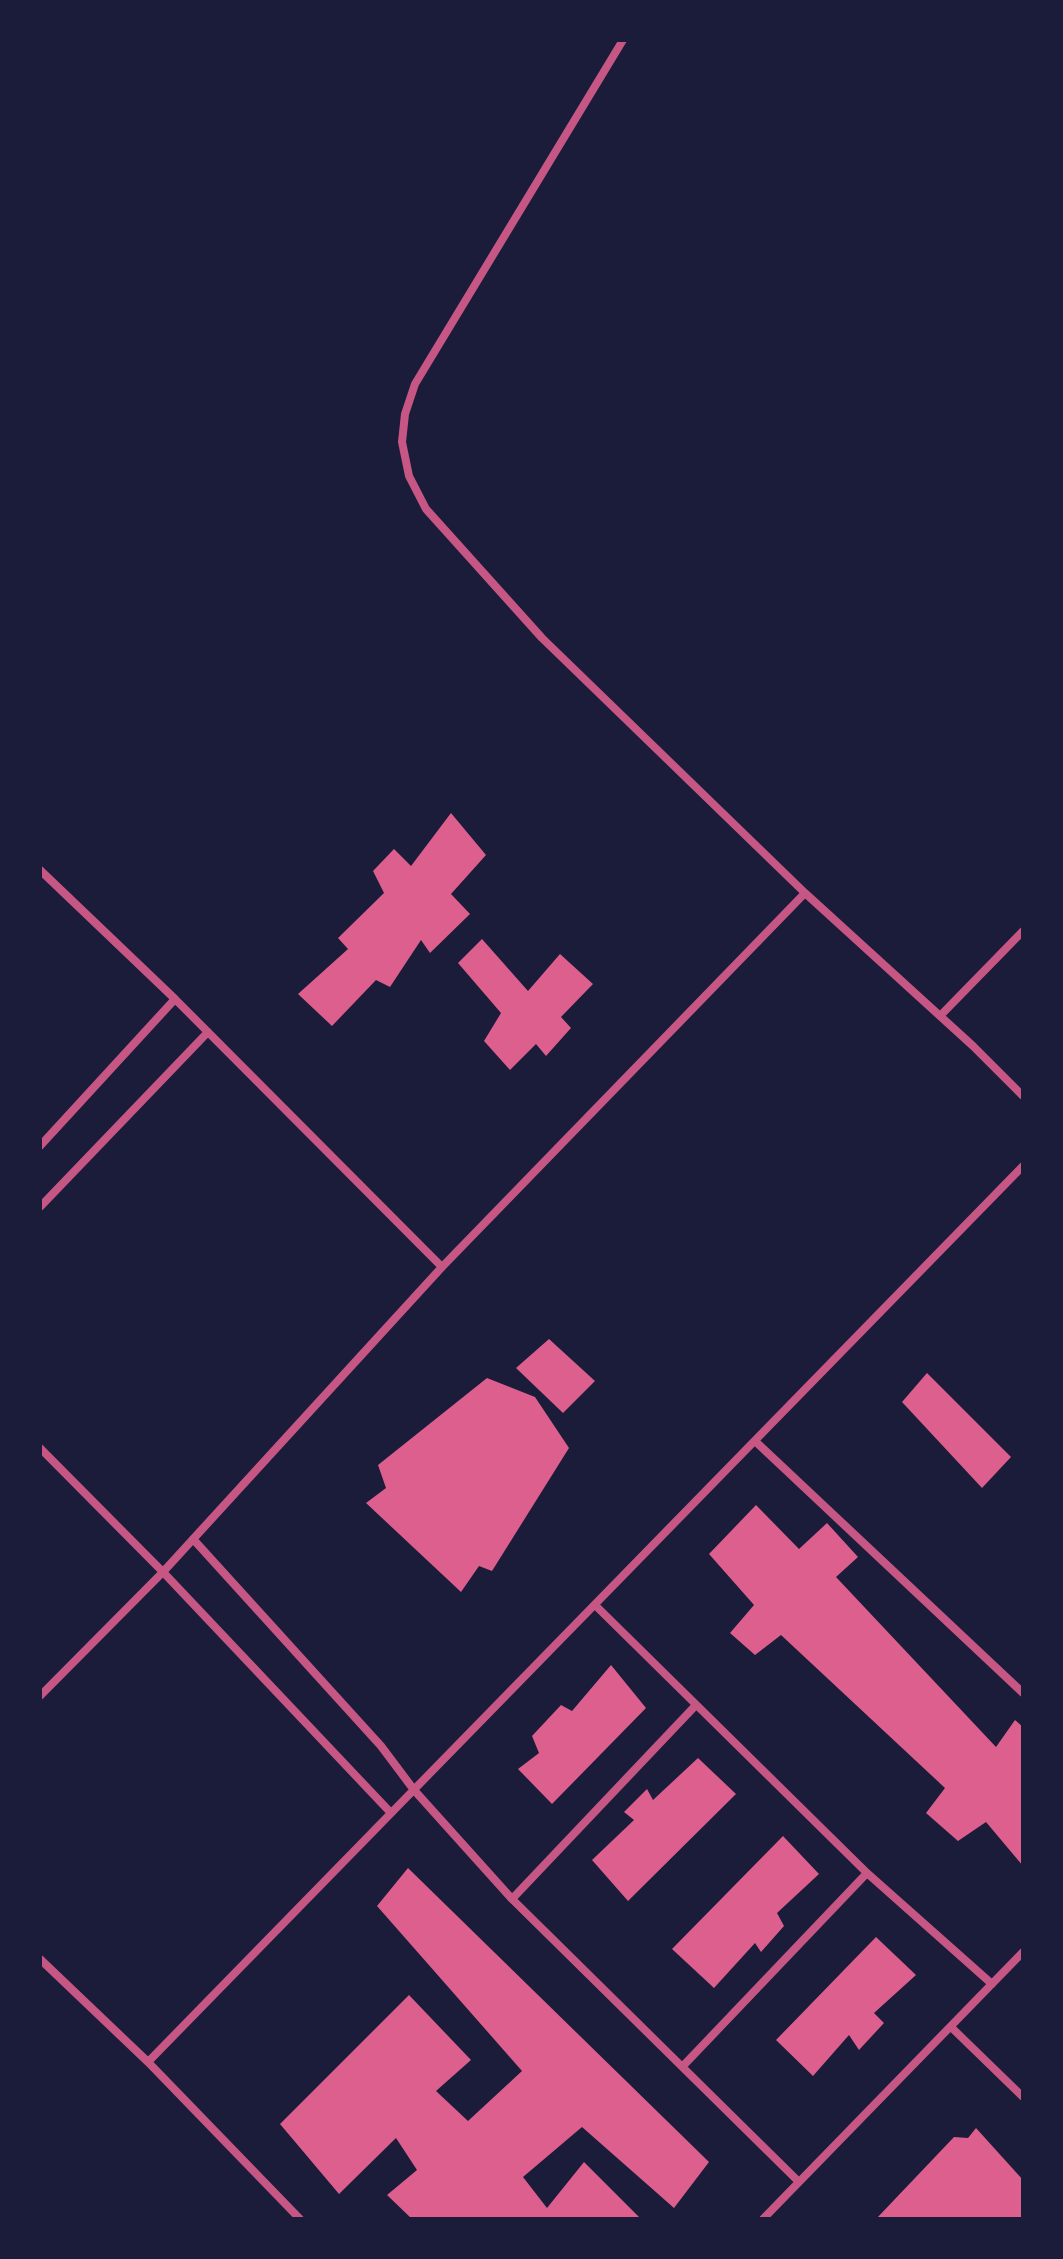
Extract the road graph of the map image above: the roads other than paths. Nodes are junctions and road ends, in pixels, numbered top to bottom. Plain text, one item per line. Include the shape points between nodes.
1 (623, 40) edge
2 (40, 870) edge
3 (805, 893) junction
4 (1023, 931) edge
5 (175, 999) junction
6 (940, 1016) junction
7 (208, 1032) junction
8 (1023, 1096) edge
9 (40, 1146) edge
10 (1023, 1166) edge
11 (40, 1207) edge
12 (442, 1267) junction
13 (755, 1441) junction
14 (40, 1448) edge
15 (193, 1539) junction
16 (163, 1572) junction
17 (595, 1605) junction
18 (1023, 1693) edge
19 (40, 1696) edge
20 (696, 1705) junction
21 (414, 1790) junction
22 (391, 1813) junction
23 (867, 1873) junction
24 (512, 1899) junction
25 (1023, 1952) edge
26 (40, 1959) edge
27 (992, 1984) junction
28 (952, 2028) junction
29 (148, 2062) junction
30 (683, 2066) junction
31 (1023, 2097) edge
32 (799, 2182) junction
33 (300, 2219) edge
34 (763, 2219) edge

1 - 3 street via 415,384 402,442 409,476 426,509 542,638
2 - 5 street
3 - 6 street
3 - 12 street
4 - 6 street
5 - 7 street
5 - 9 street
6 - 8 street
7 - 11 street
7 - 12 street
10 - 13 street
12 - 15 street
13 - 17 street
13 - 18 street
14 - 16 street
15 - 16 street
15 - 21 street via 381,1746
16 - 19 street
16 - 22 street
17 - 20 street
17 - 21 street
20 - 23 street
20 - 24 street
21 - 22 street
21 - 24 street
22 - 29 street
23 - 27 street
23 - 30 street
24 - 30 street
25 - 27 street
26 - 29 street
27 - 28 street
28 - 31 street
28 - 32 street
29 - 33 street
30 - 32 street
32 - 34 street

